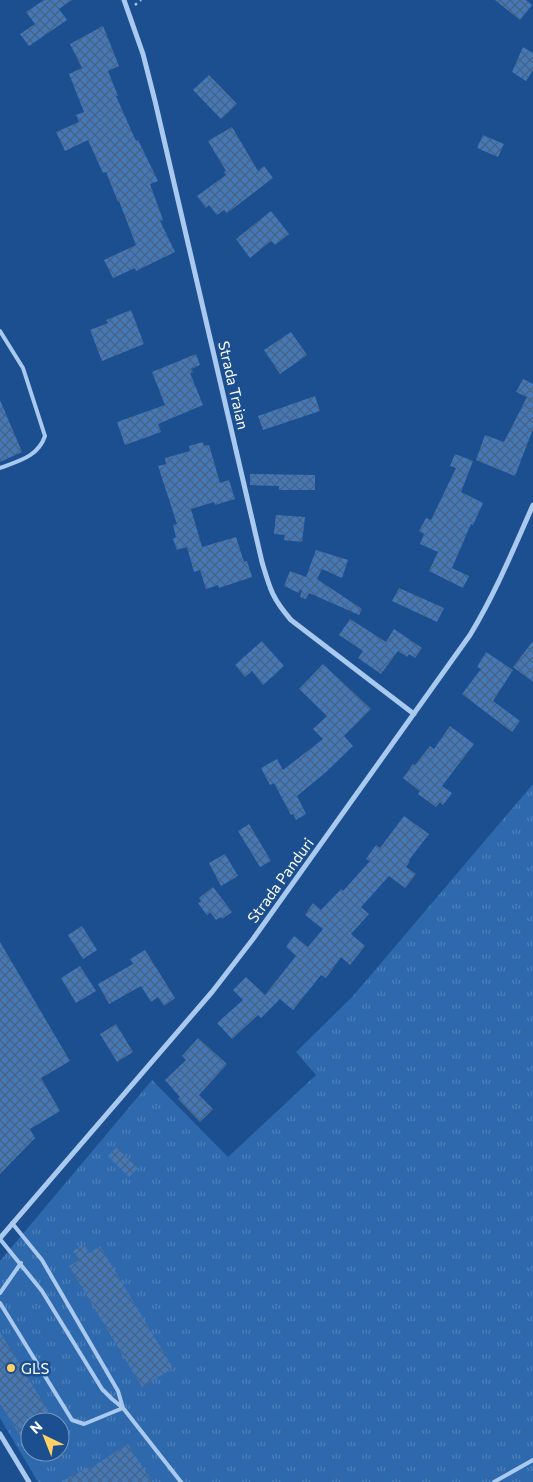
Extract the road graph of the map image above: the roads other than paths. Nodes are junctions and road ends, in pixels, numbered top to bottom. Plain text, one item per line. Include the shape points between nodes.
1 (124, 0) edge
2 (0, 331) edge
3 (0, 468) edge
4 (533, 505) edge
5 (414, 714) junction
6 (12, 1223) junction
7 (0, 1238) edge
8 (21, 1263) junction
9 (0, 1293) edge
10 (0, 1303) edge
11 (123, 1408) junction
12 (0, 1434) edge
13 (533, 1460) edge
14 (29, 1482) edge
15 (181, 1482) edge
16 (494, 1482) edge

1 - 5 street, Strada Traian via 155,101 270,591 291,620
2 - 3 lane via 23,368 45,436 33,454
4 - 5 street, Strada Panduri via 488,606
5 - 6 street, Strada Panduri via 218,984
6 - 7 street, Strada Panduri
6 - 11 lane via 42,1260 118,1391
7 - 8 lane
8 - 9 lane
8 - 11 lane via 42,1290 102,1389
10 - 11 lane via 72,1420 84,1424
11 - 15 lane
12 - 14 street
13 - 16 lane

